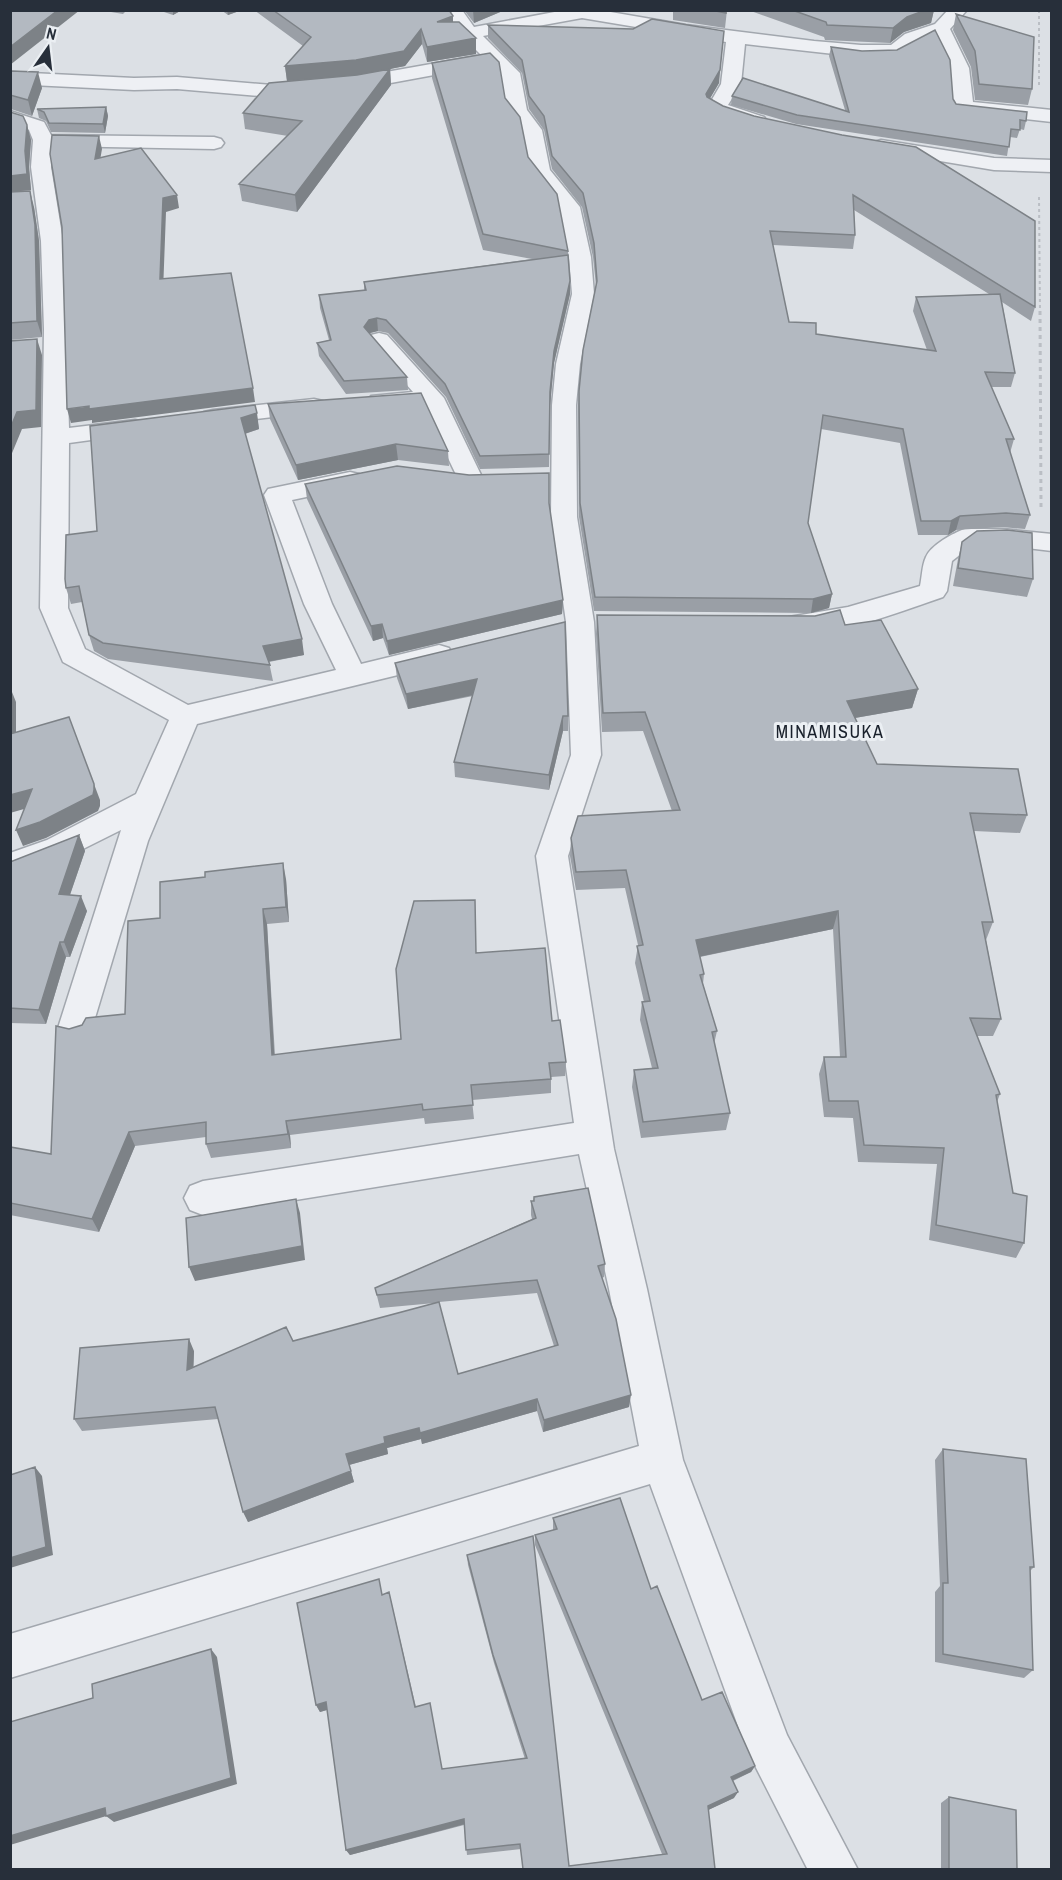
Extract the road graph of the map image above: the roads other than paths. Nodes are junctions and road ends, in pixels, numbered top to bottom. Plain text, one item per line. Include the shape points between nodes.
1 (958, 10) edge
2 (461, 22) edge
3 (941, 28) junction
4 (736, 38) junction
5 (495, 59) junction
6 (10, 78) edge
7 (1045, 115) edge
8 (10, 117) edge
9 (775, 126) edge
10 (43, 140) junction
11 (214, 143) dead end
12 (861, 143) edge
13 (1045, 166) edge
14 (379, 340) edge
15 (432, 398) junction
16 (56, 437) junction
17 (376, 475) edge
18 (439, 475) edge
19 (1052, 543) edge
20 (777, 623) edge
21 (467, 649) edge
22 (353, 676) junction
23 (185, 716) junction
24 (146, 803) junction
25 (10, 866) edge
26 (75, 1028) edge
27 (594, 1136) junction
28 (203, 1198) dead end
29 (663, 1460) junction
30 (10, 1656) edge
31 (834, 1869) edge

1 - 3 street
2 - 4 street via 582,13
2 - 5 street
3 - 4 street via 912,38 895,50 849,50
3 - 7 street via 959,64 963,107
4 - 9 street via 731,84 717,108
5 - 6 street via 358,83 272,91 177,83
5 - 27 street via 510,73 518,111 532,130 540,171 569,207 580,256 583,294 568,364 552,478 564,517 580,623 586,755 552,855
8 - 10 street via 37,126
10 - 11 street
10 - 16 street via 34,199 52,241 45,346
12 - 13 street via 994,164
14 - 15 street
15 - 16 street via 291,407
15 - 18 street via 482,479
16 - 23 street via 54,608 73,655
17 - 22 street via 277,495 318,604
19 - 20 street via 1002,537 965,538 939,557 933,591 811,624
21 - 22 street
22 - 23 street
23 - 24 street
24 - 25 street via 58,848
24 - 26 street
27 - 28 street
27 - 29 street
29 - 30 street
29 - 31 street via 769,1748

